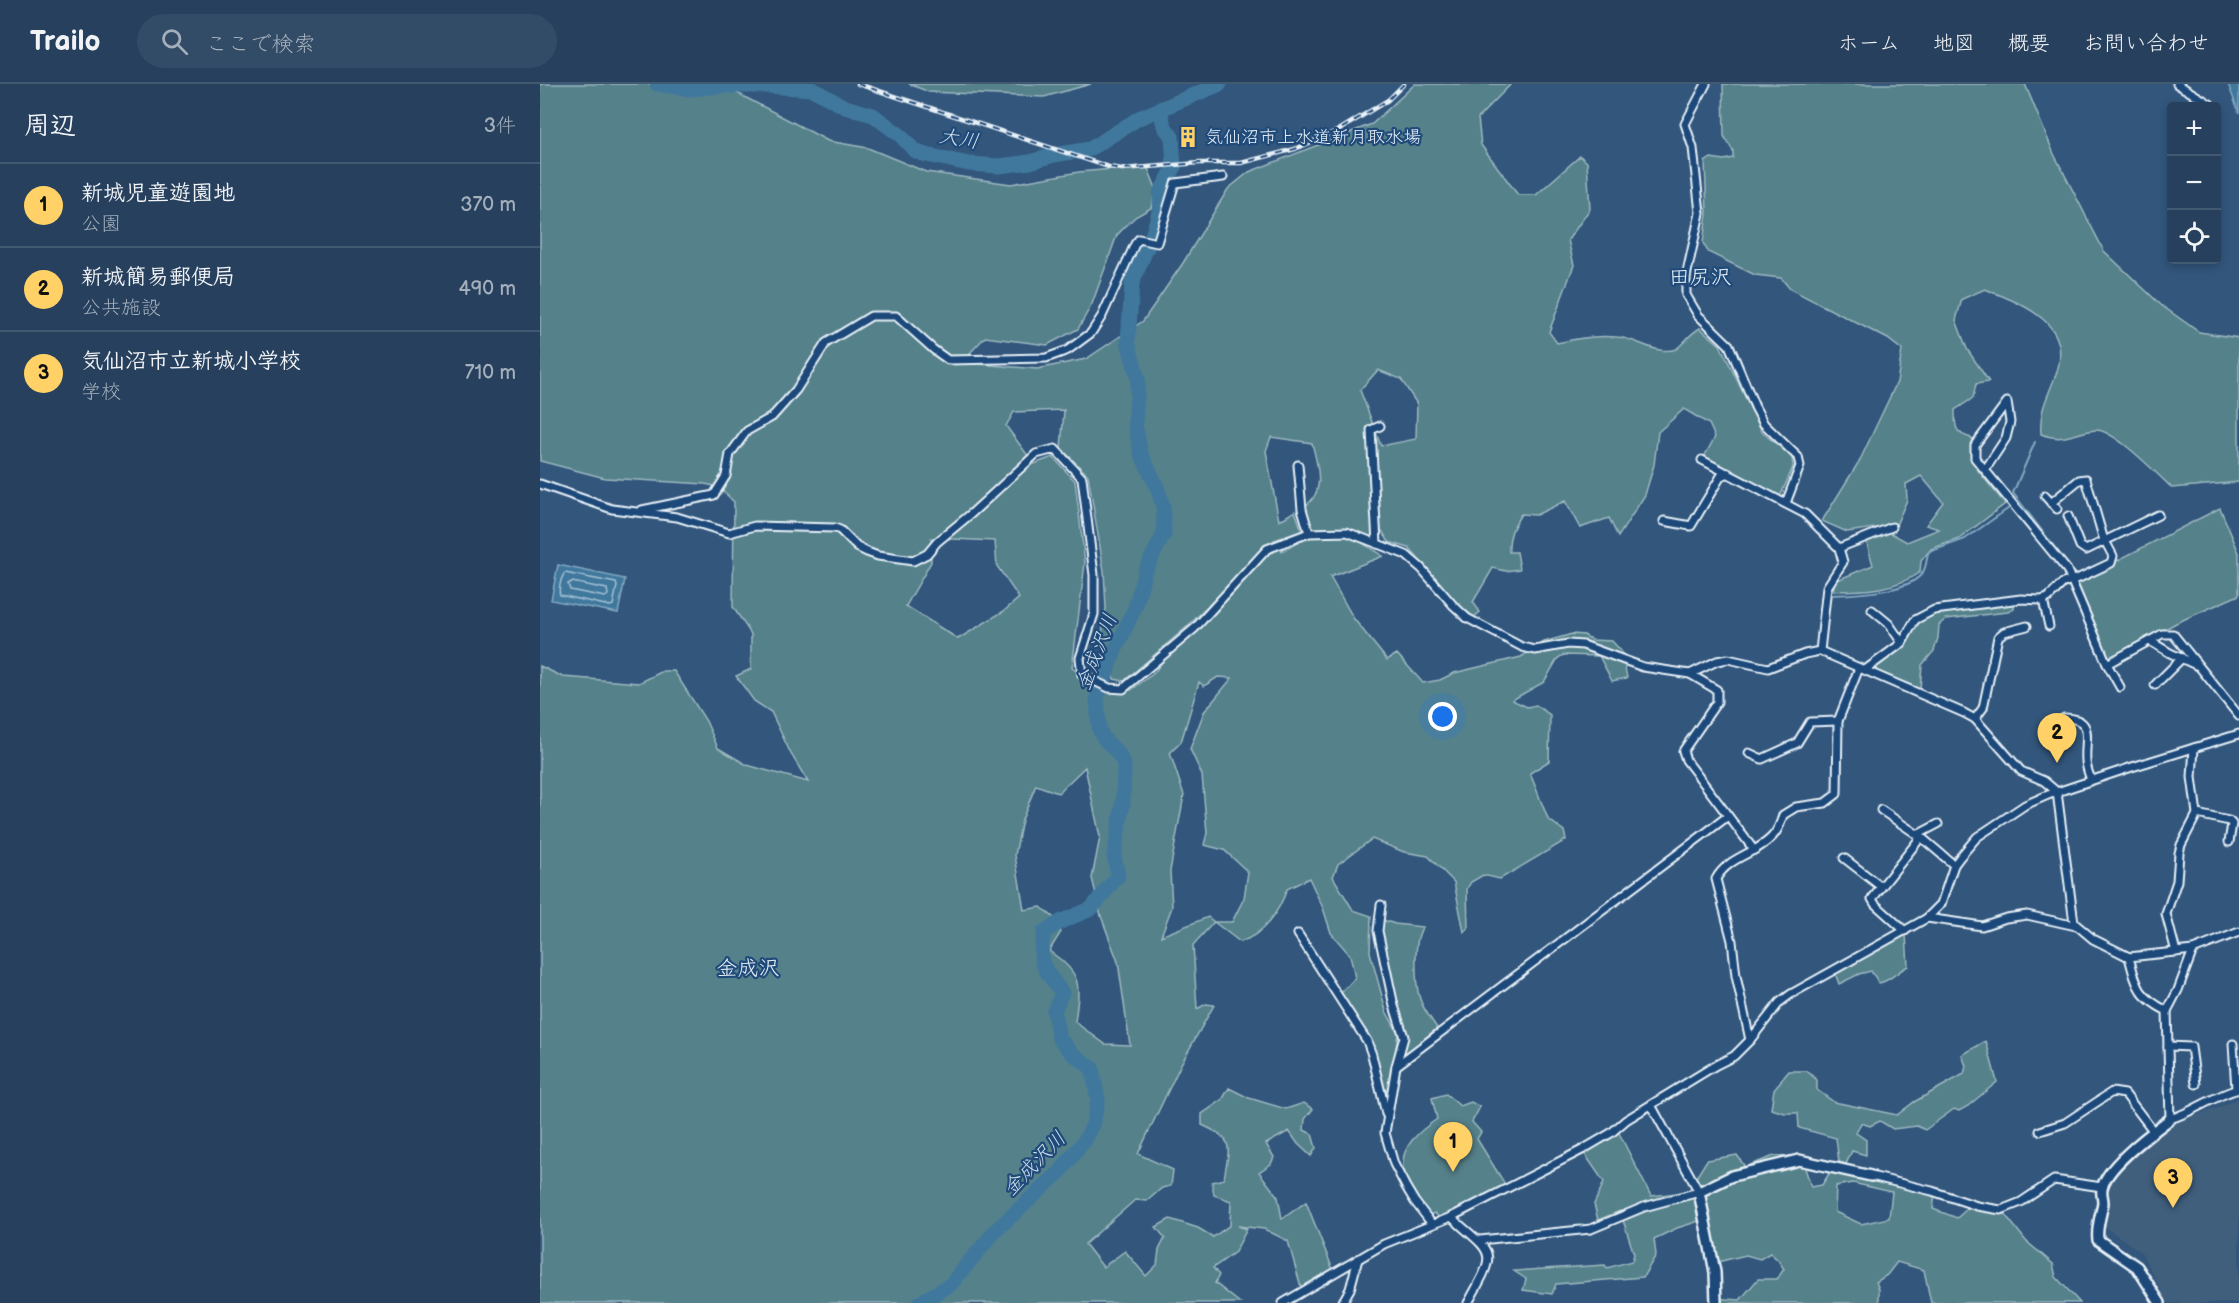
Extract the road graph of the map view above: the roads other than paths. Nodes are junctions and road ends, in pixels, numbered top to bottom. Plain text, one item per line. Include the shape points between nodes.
1 (1706, 84) edge
2 (2177, 84) edge
3 (2207, 102) edge
4 (1223, 177) dead end
5 (1380, 426) dead end
6 (1702, 460) dead end
7 (1298, 465) dead end
8 (1985, 470) junction
9 (1728, 473) junction
10 (540, 484) edge
11 (2045, 496) dead end
12 (1786, 503) junction
13 (2051, 503) junction
14 (2056, 509) dead end
15 (634, 511) junction
16 (2158, 515) dead end
17 (2068, 516) dead end
18 (1664, 521) dead end
19 (1892, 527) dead end
20 (1309, 533) junction
21 (2106, 541) junction
22 (1377, 544) junction
23 (1839, 548) junction
24 (2070, 580) junction
25 (2043, 600) junction
26 (1872, 610) dead end
27 (2027, 626) dead end
28 (2049, 626) dead end
29 (2150, 641) junction
30 (1902, 643) junction
31 (1820, 651) junction
32 (2182, 658) junction
33 (2107, 664) junction
34 (2199, 666) junction
35 (1862, 669) junction
36 (1690, 674) junction
37 (2155, 685) dead end
38 (2120, 687) dead end
39 (2239, 716) edge
40 (2064, 718) dead end
41 (1975, 719) junction
42 (1838, 721) junction
43 (2239, 734) edge
44 (2194, 748) junction
45 (1749, 753) dead end
46 (2091, 780) junction
47 (2057, 792) junction
48 (1881, 810) dead end
49 (2197, 814) junction
50 (1728, 816) junction
51 (1938, 824) dead end
52 (1919, 836) junction
53 (2229, 842) dead end
54 (1754, 850) junction
55 (1844, 858) dead end
56 (1954, 865) junction
57 (1880, 886) junction
58 (1381, 905) dead end
59 (1927, 918) junction
60 (2078, 927) junction
61 (1905, 931) junction
62 (2239, 933) edge
63 (1298, 934) dead end
64 (2193, 950) junction
65 (2175, 952) junction
66 (2129, 957) junction
67 (2167, 1011) junction
68 (1750, 1040) junction
69 (2233, 1044) dead end
70 (2168, 1046) junction
71 (1396, 1066) junction
72 (2196, 1084) dead end
73 (2238, 1089) edge
74 (1651, 1105) junction
75 (2170, 1119) junction
76 (1387, 1120) junction
77 (2040, 1131) dead end
78 (2154, 1132) junction
79 (1871, 1176) joint
80 (2102, 1187) junction
81 (1699, 1192) junction
82 (1451, 1217) junction
83 (1432, 1224) junction
84 (1480, 1240) junction
85 (1358, 1259) junction
86 (1283, 1303) edge
87 (1342, 1303) edge
88 (1468, 1303) edge
89 (1716, 1303) edge
90 (2160, 1303) edge

1 - 12 street via 1685,124 1693,148 1700,213 1686,277 1686,295 1698,315 1729,345 1764,424 1798,457 1800,466
2 - 3 street
4 - 15 street via 1175,183 1157,243 1139,240 1135,244 1102,316 1091,333 1068,350 1046,358 948,360 896,316 871,316 826,343 796,390 772,417 747,431 730,454 726,476 714,495
5 - 22 street via 1371,430
6 - 9 street
7 - 20 street via 1302,509
8 - 8 street via 1975,458 1975,445 2007,402 2010,422 2006,438
8 - 24 street via 2067,570
9 - 12 street
9 - 18 street via 1721,476 1691,526
10 - 15 street via 612,509
11 - 13 street
12 - 23 street via 1805,514
13 - 14 street
13 - 21 street via 2079,480 2086,479
15 - 20 street via 677,517 729,533 755,526 835,528 867,552 913,561 927,554 1036,454 1055,449 1082,478 1095,575 1094,614 1080,658 1082,675 1109,688 1124,689 1195,628 1267,549
16 - 21 street
17 - 21 street via 2082,549
19 - 23 street
20 - 22 street via 1347,532
21 - 24 street via 2113,556 2111,563
22 - 36 street via 1406,555 1467,618 1522,648 1582,645 1643,667
23 - 31 street via 1843,562 1827,587
24 - 25 street
24 - 33 street
25 - 28 street
25 - 30 street via 2021,599 1934,610 1915,620
26 - 30 street
27 - 41 street via 1998,637 1983,708
29 - 32 street
29 - 33 street
29 - 34 street via 2162,634 2173,634
30 - 35 street
31 - 35 street
31 - 36 street via 1768,668 1728,659
32 - 34 street
32 - 37 street
33 - 38 street
34 - 39 street
35 - 41 street
35 - 42 street
36 - 50 street via 1717,690 1717,702 1683,751
40 - 46 street via 2081,721 2087,733 2086,763
41 - 47 street via 2020,771 2044,781
42 - 45 street via 1810,722 1797,743 1762,759
42 - 54 street via 1837,794 1825,803 1796,807 1783,815 1771,841
43 - 44 street
44 - 46 street
44 - 49 street via 2192,777
46 - 47 street
47 - 56 street via 2025,805 1977,837
47 - 60 street via 2074,923
48 - 52 street
49 - 53 street via 2229,821
49 - 65 street via 2181,845 2177,881 2166,914
50 - 54 street
50 - 71 street
51 - 52 street
52 - 56 street
52 - 57 street
54 - 68 street via 1730,863 1716,879
55 - 57 street
56 - 59 street via 1941,904
57 - 61 street via 1872,898 1875,904
58 - 71 street via 1378,931 1404,1037
59 - 60 street via 1982,926 2027,915
59 - 61 street
60 - 66 street
61 - 68 street via 1791,994
62 - 64 street
63 - 76 street via 1367,1041
64 - 65 street
64 - 67 street
65 - 66 street
66 - 67 street via 2138,987 2148,1001
67 - 70 street
68 - 74 street via 1734,1056
69 - 73 street
70 - 72 street via 2191,1047
70 - 75 street
71 - 76 street
73 - 75 street
74 - 81 street
74 - 82 street via 1582,1150
75 - 78 street
76 - 83 street via 1385,1133 1394,1164
77 - 78 street via 2065,1123 2112,1092 2125,1094
78 - 80 street via 2115,1166
79 - 80 street via 2001,1210 2054,1180
79 - 81 street via 1799,1160 1732,1176
80 - 90 street via 2098,1240 2137,1267
81 - 84 street via 1644,1207 1591,1229
81 - 89 street via 1715,1272
82 - 83 street
82 - 84 street
83 - 85 street
84 - 88 street via 1489,1255 1487,1268
85 - 86 street
85 - 87 street

